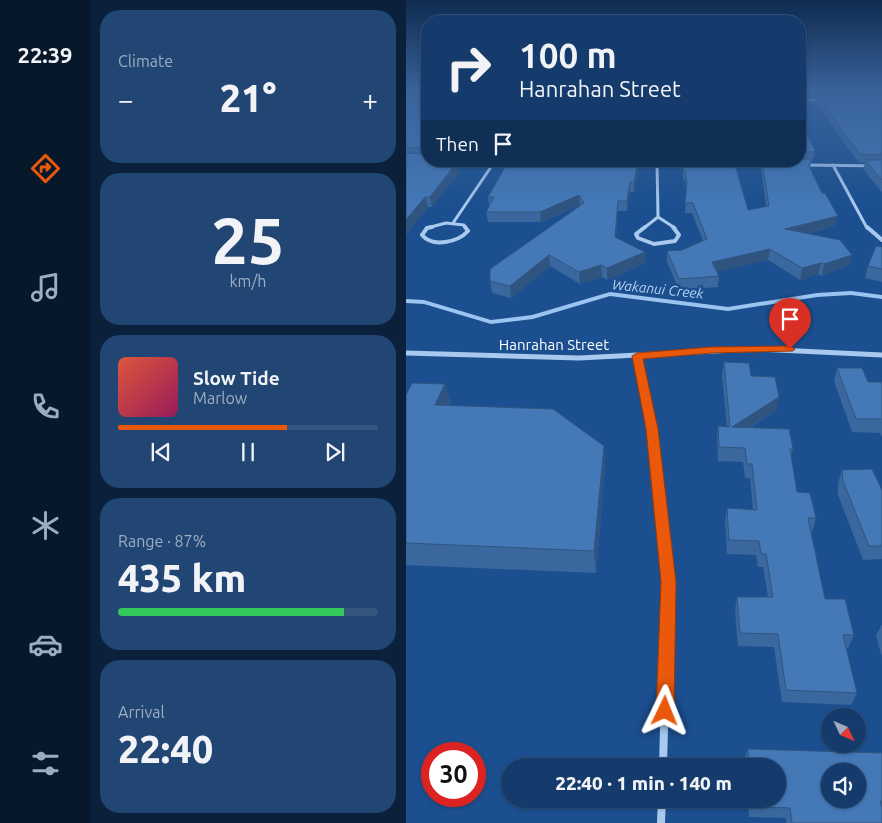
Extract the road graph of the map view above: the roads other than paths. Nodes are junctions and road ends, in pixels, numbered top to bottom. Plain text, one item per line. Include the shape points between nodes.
1 (806, 165) edge
2 (833, 165) junction
3 (882, 166) edge
4 (491, 167) edge
5 (657, 167) edge
6 (658, 217) junction
7 (453, 223) junction
8 (882, 240) edge
9 (406, 353) edge
10 (882, 355) edge
11 (637, 356) junction
12 (663, 758) edge
13 (662, 808) edge
14 (661, 823) edge

1 - 2 street
2 - 3 street
2 - 8 street via 868,229
4 - 7 street
5 - 6 street
6 - 6 street via 676,229 679,235 675,241 654,244 638,238 636,234
7 - 7 street via 467,228 466,234 440,242 422,235 432,226
9 - 11 street, Hanrahan Street via 501,358
10 - 11 street, Hanrahan Street via 780,349
11 - 12 street via 652,429 668,582
13 - 14 street

